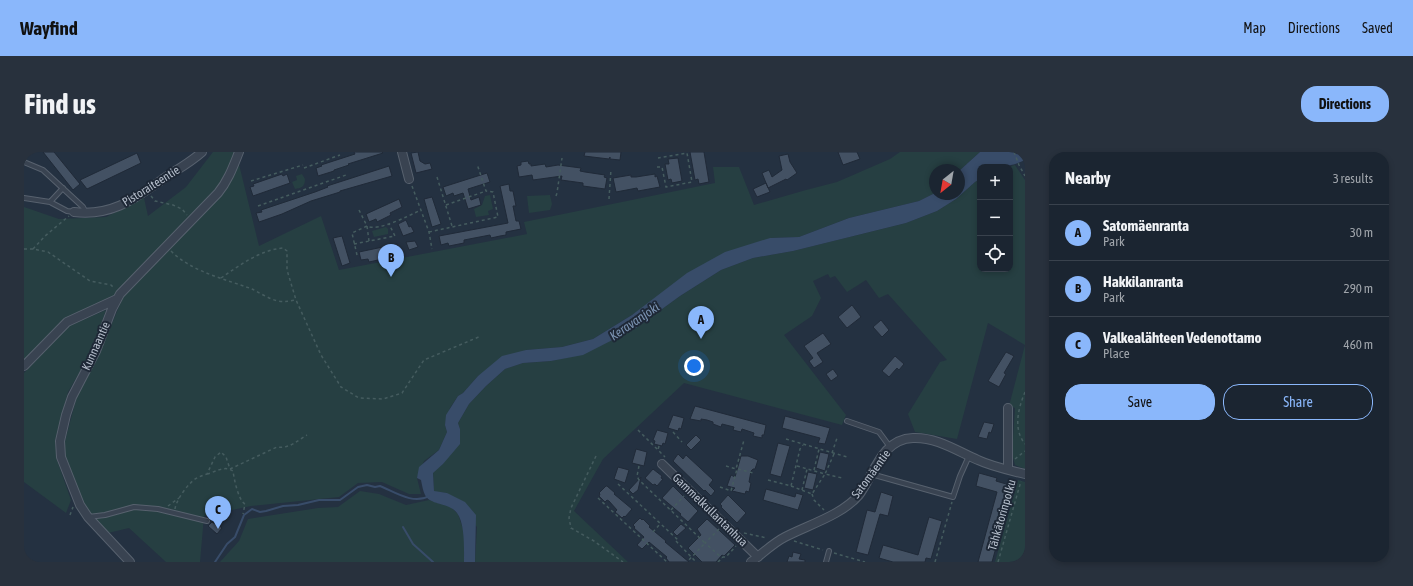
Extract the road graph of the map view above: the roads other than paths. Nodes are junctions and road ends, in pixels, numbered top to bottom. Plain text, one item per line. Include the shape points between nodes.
1 (202, 152) edge
2 (239, 152) edge
3 (402, 152) edge
4 (24, 162) edge
5 (410, 182) road end
6 (63, 188) junction
7 (24, 198) edge
8 (50, 202) junction
9 (74, 212) joint
10 (87, 214) junction
11 (118, 297) junction
12 (24, 366) edge
13 (1008, 408) dead end
14 (847, 421) dead end
15 (891, 447) junction
16 (969, 456) junction
17 (664, 461) road end
18 (1008, 468) junction
19 (870, 474) junction
20 (1024, 474) edge
21 (88, 517) junction
22 (207, 521) dead end
23 (830, 552) dead end
24 (758, 557) junction
25 (130, 562) edge
26 (751, 562) edge
27 (826, 562) edge

1 - 10 street, Pistoraiteentie via 147,192 127,203
2 - 11 street, Kunnaantie via 225,185
3 - 5 street
4 - 6 lane via 44,170
6 - 8 lane
6 - 10 lane
7 - 8 lane
8 - 9 lane
9 - 10 street, Pistoraiteentie
11 - 12 street via 67,322
11 - 21 street, Kunnaantie via 96,351 72,397 60,441 61,457 77,500
13 - 18 street
14 - 15 lane via 879,432
15 - 16 street, Satomäentie via 913,438 927,439 948,445
15 - 19 street, Satomäentie via 880,457
16 - 18 street, Satomäentie via 987,464
16 - 19 lane via 953,497
17 - 24 street, Gammelkullantanhua
18 - 20 street, Satomäentie
19 - 24 street, Satomäentie via 858,495 844,508 783,538
21 - 22 lane via 134,507
21 - 25 street, Kunnaantie
23 - 27 lane
24 - 26 street, Satomäentie

